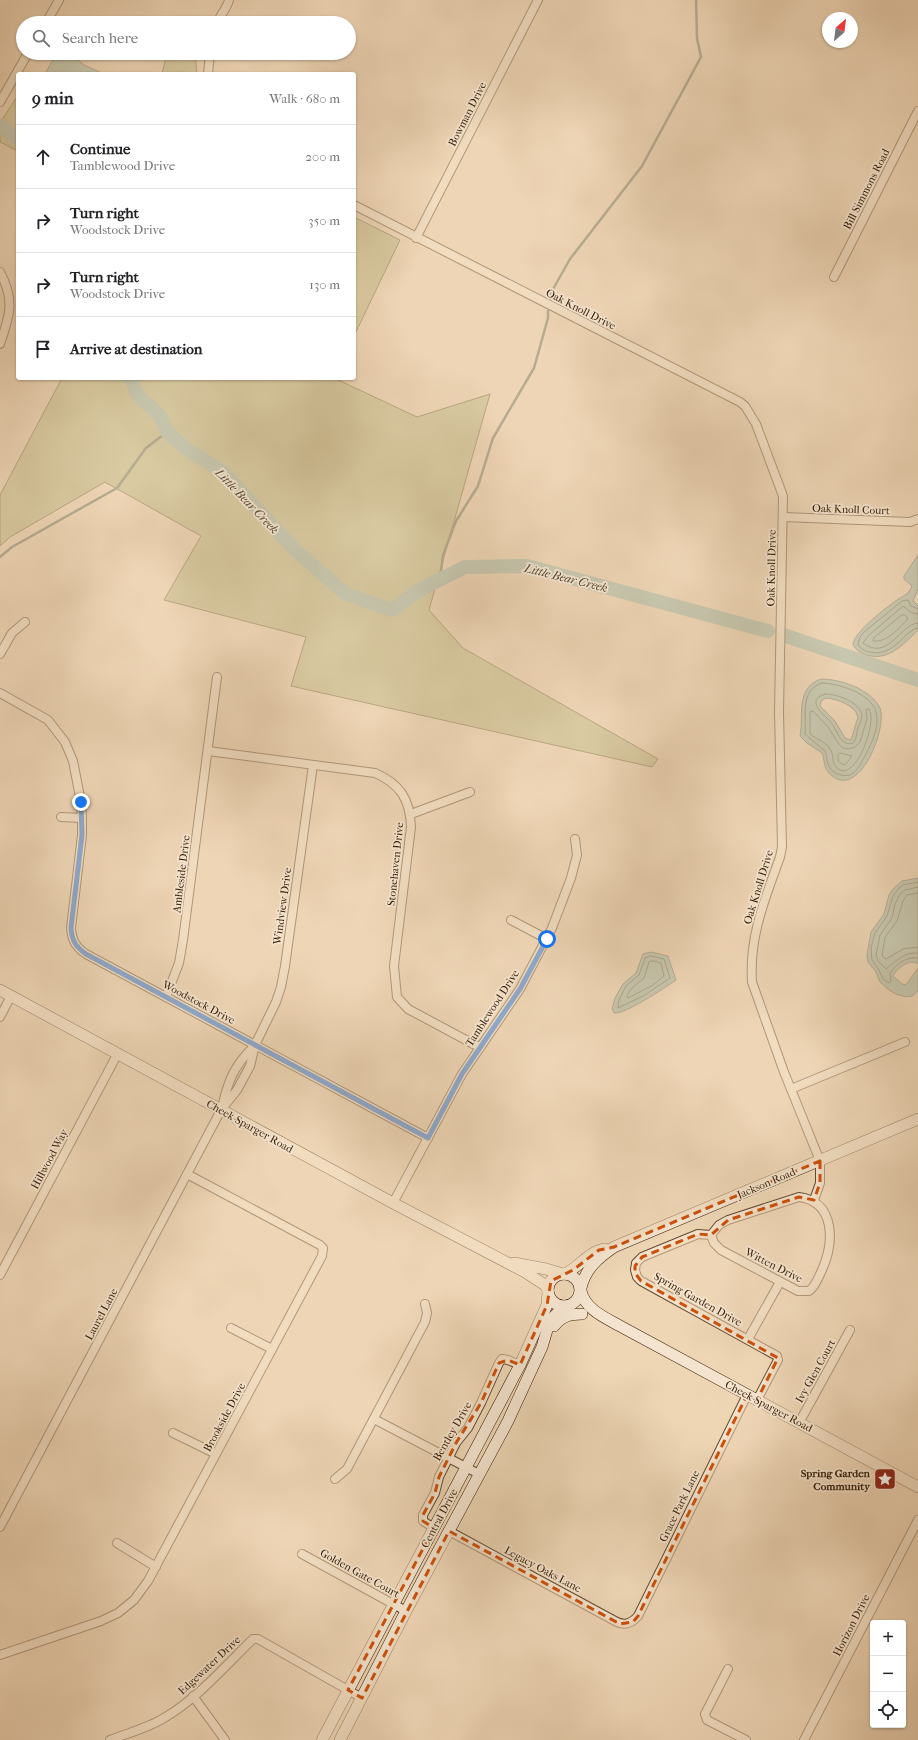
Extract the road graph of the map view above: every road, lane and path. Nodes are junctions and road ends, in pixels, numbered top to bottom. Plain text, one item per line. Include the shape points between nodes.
1 (59, 0) edge
2 (229, 0) edge
3 (538, 0) edge
4 (50, 16) edge
5 (220, 16) edge
6 (24, 60) edge
7 (209, 60) edge
8 (17, 72) edge
9 (208, 72) edge
10 (16, 74) edge
11 (0, 102) edge
12 (918, 110) edge
13 (356, 206) edge
14 (416, 238) junction
15 (0, 272) edge
16 (834, 277) dead end
17 (2, 280) edge
18 (0, 344) edge
19 (783, 517) junction
20 (918, 519) edge
21 (25, 622) dead end
22 (0, 654) edge
23 (217, 677) dead end
24 (0, 693) edge
25 (208, 751) junction
26 (313, 765) junction
27 (470, 792) dead end
28 (411, 814) junction
29 (61, 817) dead end
30 (82, 818) junction
31 (575, 839) dead end
32 (511, 920) dead end
33 (547, 939) junction
34 (0, 990) edge
35 (11, 996) junction
36 (166, 997) junction
37 (0, 1017) edge
38 (905, 1042) dead end
39 (255, 1045) junction
40 (479, 1047) junction
41 (118, 1053) junction
42 (791, 1089) junction
43 (221, 1110) junction
44 (918, 1119) edge
45 (428, 1138) junction
46 (820, 1161) junction
47 (187, 1174) junction
48 (814, 1200) junction
49 (393, 1203) junction
50 (711, 1236) junction
51 (614, 1247) junction
52 (501, 1261) junction
53 (564, 1274) junction
54 (0, 1275) edge
55 (780, 1282) junction
56 (581, 1289) junction
57 (548, 1291) junction
58 (425, 1304) dead end
59 (565, 1306) junction
60 (582, 1314) junction
61 (620, 1326) junction
62 (231, 1328) dead end
63 (850, 1330) dead end
64 (748, 1339) junction
65 (542, 1347) junction
66 (272, 1349) junction
67 (520, 1365) junction
68 (752, 1397) junction
69 (374, 1419) junction
70 (799, 1423) junction
71 (173, 1433) dead end
72 (216, 1454) junction
73 (448, 1458) junction
74 (466, 1467) junction
75 (479, 1474) junction
76 (336, 1479) dead end
77 (918, 1487) edge
78 (918, 1520) edge
79 (0, 1527) edge
80 (434, 1528) junction
81 (449, 1532) junction
82 (117, 1544) dead end
83 (302, 1554) dead end
84 (156, 1567) junction
85 (393, 1604) junction
86 (406, 1611) junction
87 (627, 1624) joint
88 (0, 1655) edge
89 (728, 1669) dead end
90 (348, 1690) junction
91 (193, 1696) junction
92 (362, 1698) junction
93 (110, 1740) edge
94 (225, 1740) edge
95 (322, 1740) edge
96 (340, 1740) edge
97 (746, 1740) edge
98 (804, 1740) edge

1 - 4 street
2 - 5 street
3 - 14 street, Bowman Drive
6 - 8 street
7 - 9 street
10 - 11 street
12 - 16 street, Bill Simmons Road
13 - 14 street, Oak Knoll Drive
14 - 19 street, Oak Knoll Drive via 745,406 756,424 780,484
15 - 17 street
17 - 18 street via 7,286 10,310
19 - 20 street, Oak Knoll Court via 910,522
19 - 42 street, Oak Knoll Drive via 779,712 782,847 754,936 751,966 752,982
21 - 22 street via 12,633
23 - 25 street, Ambleside Drive
24 - 30 street, Woodstock Drive via 48,720 61,737 73,761
25 - 26 street, Stonehaven Drive
25 - 36 street, Ambleside Drive via 183,940 179,963
26 - 28 street, Stonehaven Drive via 374,773 386,778 403,794
26 - 39 street, Windview Drive via 285,966 276,1002
27 - 28 street
28 - 40 street, Stonehaven Drive via 394,966 397,997 408,1009
29 - 30 street
30 - 36 street, Woodstock Drive via 71,928 76,947
31 - 33 street, Tamblewood Drive via 577,854 571,878
32 - 33 street
33 - 40 street, Tamblewood Drive via 520,989
34 - 35 main road, Cheek-Sparger Road
35 - 37 street
35 - 41 main road, Cheek-Sparger Road
36 - 39 street, Woodstock Drive
38 - 42 street
39 - 43 street, Windview Drive via 250,1066 237,1090
39 - 45 street, Woodstock Drive
40 - 45 street, Tamblewood Drive
41 - 43 main road, Cheek-Sparger Road
41 - 54 street, Hillwood Way
42 - 46 street, Oak Knoll Drive
43 - 47 street, Laurel Lane
43 - 49 main road, Cheek-Sparger Road
44 - 46 main road, Jackson Road
45 - 49 street, Tamblewood Drive
46 - 48 street via 820,1183
46 - 51 main road, Jackson Road
47 - 66 street, Brookside Drive via 323,1248 322,1256
47 - 79 street, Laurel Lane
48 - 50 street via 799,1197 728,1220 719,1225
48 - 55 street, Witten Drive via 823,1209 828,1224 830,1246 826,1262 816,1284 809,1291 798,1291
49 - 52 main road, Cheek-Sparger Road
50 - 55 street, Witten Drive via 721,1250
50 - 64 street, Spring Garden Drive via 698,1234 642,1257 635,1266 635,1273 641,1280
51 - 53 main road, Jackson Road via 593,1253
51 - 56 main road, Jackson Road via 589,1267
52 - 53 main road, Cheek-Sparger Road
52 - 57 main road, Cheek-Sparger Road via 536,1279 545,1285
53 - 56 main road via 574,1277
53 - 57 main road via 551,1281
55 - 64 street
56 - 59 main road via 574,1303
56 - 61 main road, Cheek-Sparger Road via 586,1304
57 - 59 main road via 555,1304
57 - 67 main road, Central Drive via 548,1305
58 - 69 street via 425,1322
59 - 60 main road, Cheek-Sparger Road
59 - 65 main road, Central Drive via 550,1320
60 - 61 main road, Cheek-Sparger Road
60 - 65 main road via 571,1314 558,1321
61 - 68 main road, Cheek-Sparger Road
62 - 66 street
63 - 70 street, Ivy Glen Court
64 - 68 street, Spring Garden Drive via 778,1358
65 - 75 main road, Central Drive
66 - 72 street, Brookside Drive
67 - 73 street, Bentley Drive via 502,1359 499,1362 478,1410
67 - 74 main road, Central Drive
68 - 70 main road, Cheek-Sparger Road
68 - 87 street, Grace Park Lane via 638,1616
69 - 73 street
69 - 76 street via 347,1470
70 - 77 main road, Cheek-Sparger Road
71 - 72 street
72 - 84 street, Brookside Drive
73 - 74 street
73 - 80 street, Bentley Drive via 439,1477 436,1493 423,1515 423,1521
74 - 75 street
74 - 80 main road, Central Drive
75 - 81 main road, Central Drive
78 - 98 street, Horizon Drive
80 - 85 main road, Central Drive
81 - 86 main road, Central Drive
81 - 87 street, Legacy Oaks Lane via 614,1621
82 - 84 street
83 - 85 street, Golden Gate Court
84 - 88 street, Brookside Drive via 134,1600 118,1613
85 - 86 street, Golden Gate Court
85 - 90 main road, Central Drive
86 - 92 main road, Central Drive
89 - 97 street via 705,1717
90 - 91 street, Edgewater Drive via 258,1639 253,1639
90 - 92 street, Edgewater Drive
90 - 95 main road, Central Drive
91 - 93 street, Edgewater Drive via 164,1718
91 - 94 street
92 - 96 main road, Central Drive

